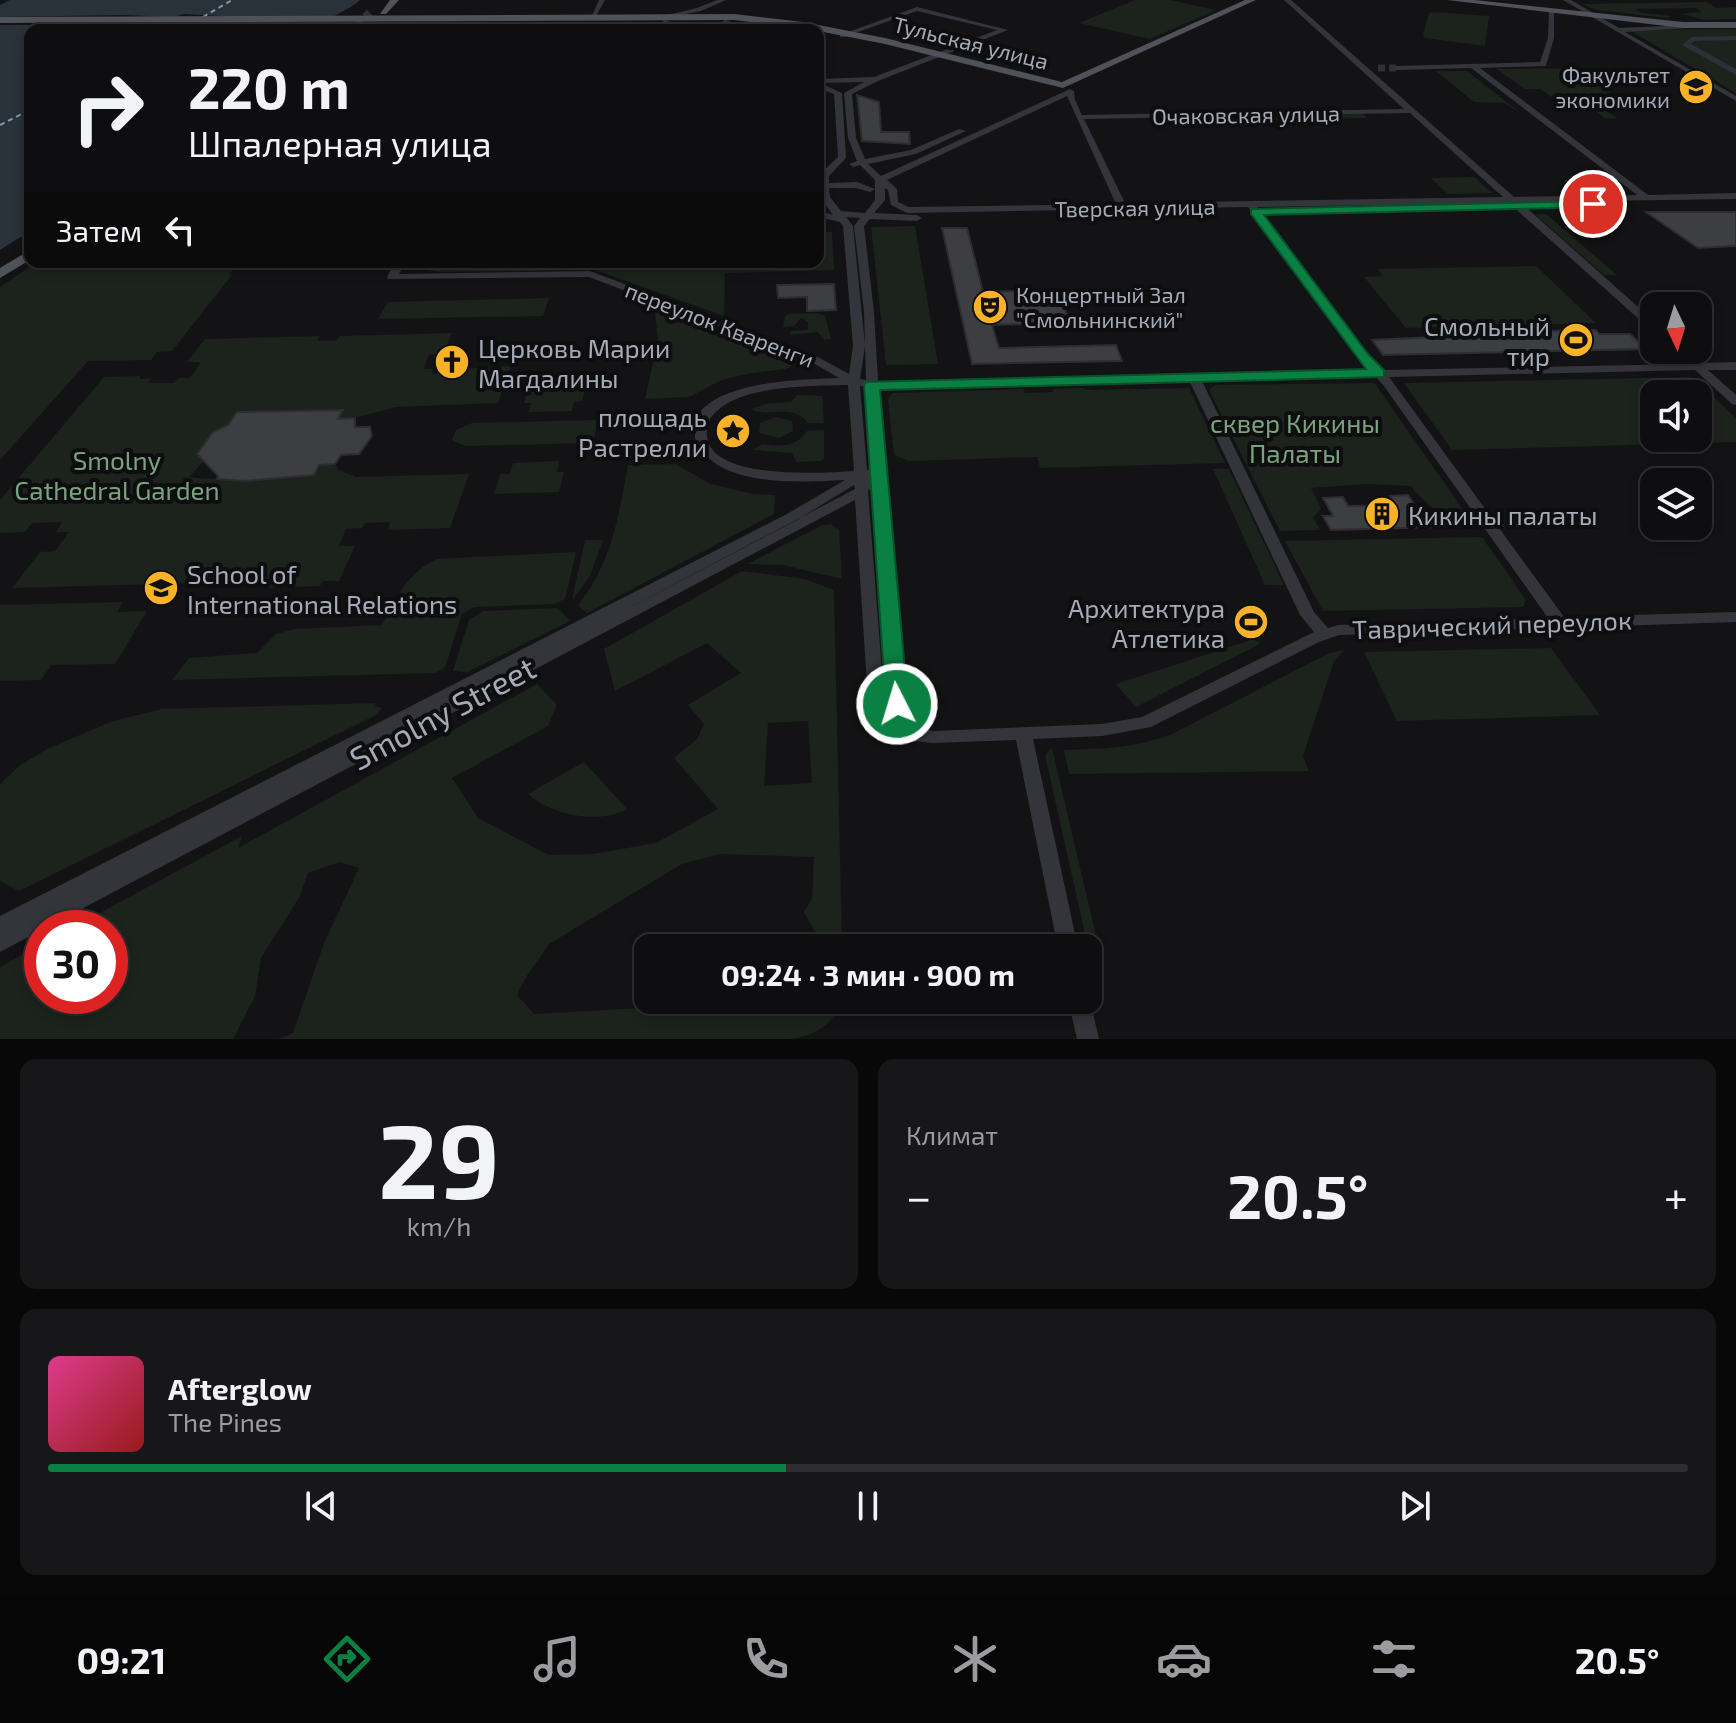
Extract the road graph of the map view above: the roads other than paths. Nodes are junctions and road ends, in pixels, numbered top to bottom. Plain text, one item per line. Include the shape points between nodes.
1 (382, 0) edge
2 (395, 0) edge
3 (602, 0) edge
4 (723, 0) edge
5 (732, 0) edge
6 (1252, 0) edge
7 (1267, 0) edge
8 (1287, 0) edge
9 (1451, 0) edge
10 (1476, 0) edge
11 (1566, 0) edge
12 (1552, 11) junction
13 (1590, 15) junction
14 (593, 17) junction
15 (382, 18) junction
16 (499, 19) junction
17 (665, 19) junction
18 (0, 21) edge
19 (727, 21) junction
20 (427, 23) junction
21 (693, 23) edge
22 (263, 24) edge
23 (352, 24) tunnel mouth
24 (355, 24) tunnel mouth
25 (357, 24) tunnel mouth
26 (389, 24) edge
27 (423, 24) edge
28 (722, 24) edge
29 (756, 24) edge
30 (789, 24) edge
31 (1736, 24) edge
32 (1688, 26) junction
33 (1654, 27) junction
34 (1616, 30) junction
35 (824, 31) edge
36 (824, 31) edge
37 (846, 35) junction
38 (940, 55) junction
39 (1473, 66) junction
40 (1364, 68) junction
41 (1378, 68) tunnel mouth
42 (1396, 68) tunnel mouth
43 (875, 79) junction
44 (824, 84) edge
45 (824, 85) edge
46 (824, 86) edge
47 (1063, 88) junction
48 (848, 93) junction
49 (1736, 99) edge
50 (1412, 111) junction
51 (1079, 117) junction
52 (854, 150) junction
53 (913, 152) junction
54 (863, 165) junction
55 (824, 168) edge
56 (824, 170) edge
57 (880, 180) junction
58 (824, 186) edge
59 (870, 189) junction
60 (824, 193) edge
61 (1736, 199) edge
62 (1650, 201) junction
63 (824, 203) edge
64 (1516, 203) junction
65 (829, 205) junction
66 (872, 206) junction
67 (1253, 208) junction
68 (1124, 211) junction
69 (918, 214) junction
70 (824, 215) edge
71 (840, 217) junction
72 (862, 219) junction
73 (24, 246) edge
74 (24, 258) edge
75 (0, 261) edge
76 (397, 268) edge
77 (0, 274) edge
78 (1640, 314) edge
79 (1736, 357) edge
80 (1712, 358) edge
81 (1640, 360) edge
82 (1712, 362) edge
83 (1695, 364) edge
84 (1736, 366) edge
85 (1374, 369) junction
86 (1194, 378) junction
87 (872, 380) junction
88 (854, 381) junction
89 (1736, 401) edge
90 (879, 474) junction
91 (860, 483) junction
92 (1736, 617) edge
93 (1559, 622) junction
94 (1324, 633) junction
95 (889, 728) junction
96 (1023, 733) junction
97 (0, 926) edge
98 (1065, 934) edge
99 (0, 943) edge
100 (1082, 1014) edge
101 (1088, 1039) edge

1 - 23 main road
2 - 15 main road
3 - 14 street
4 - 17 street
5 - 21 street
6 - 47 main road
7 - 47 main road
8 - 40 street
9 - 12 main road
10 - 13 main road
11 - 13 street
12 - 13 main road
12 - 39 street via 1543,64
13 - 31 main road
13 - 32 main road
13 - 33 street
13 - 34 street
14 - 16 main road, Тульская улица
14 - 17 main road, Тульская улица
15 - 20 main road, Тульская улица
15 - 24 main road, Тульская улица
15 - 26 main road
16 - 17 main road, Тульская улица
16 - 20 main road, Тульская улица
16 - 25 main road, Тульская улица via 394,18
17 - 21 main road, Тульская улица
18 - 22 main road
19 - 21 main road, Тульская улица
19 - 28 street
19 - 29 main road, Тульская улица
20 - 27 main road
21 - 30 main road, Тульская улица
31 - 32 main road
32 - 33 street
33 - 34 street
34 - 49 street
35 - 37 main road, Тульская улица
36 - 37 main road, Тульская улица
37 - 38 main road, Тульская улица
37 - 38 street via 917,9 1005,30
38 - 43 street
38 - 47 main road, Тульская улица
39 - 42 street
39 - 62 street
40 - 41 street
40 - 50 street
43 - 44 street
43 - 48 street
45 - 48 street
46 - 55 street via 838,93 842,157
47 - 51 street
47 - 53 street
47 - 57 street
48 - 52 street
50 - 51 street, Очаковская улица
50 - 64 street
51 - 68 street
52 - 53 street
52 - 54 street
53 - 54 street
54 - 56 street
54 - 57 street
54 - 59 street
57 - 66 street via 882,195
57 - 69 street via 892,189 898,207
58 - 59 street
59 - 66 street
60 - 65 street
61 - 62 street, Тверская улица
62 - 64 street, Тверская улица
63 - 65 street
64 - 67 street, Тверская улица
64 - 78 street
65 - 71 street
66 - 72 street
67 - 68 street, Тверская улица
67 - 85 street
68 - 69 street, Тверская улица
69 - 72 street, Тверская улица
70 - 71 street, Тверская улица
71 - 72 street, Тверская улица
71 - 88 street via 848,226 859,346
72 - 87 street
73 - 75 main road
74 - 77 main road
76 - 88 street, переулок Кваренги via 392,277 590,274 812,358
79 - 80 street
81 - 85 street
82 - 84 street
83 - 89 street
85 - 86 street
85 - 87 street
85 - 93 street
86 - 87 street
86 - 94 street via 1308,615
87 - 88 street
87 - 90 street
88 - 91 street
88 - 91 street via 787,384 738,394 707,414 700,433 710,452 740,470
90 - 91 street, Smolny Street
90 - 95 street via 897,704
91 - 95 street via 877,704
91 - 97 street, Smolny Street via 847,485
91 - 99 street, Smolny Street
92 - 93 street, Таврический переулок
93 - 94 street, Таврический переулок
94 - 96 street, Таврический переулок via 1145,723
95 - 96 street, Таврический переулок via 918,736
96 - 98 street
100 - 101 street

